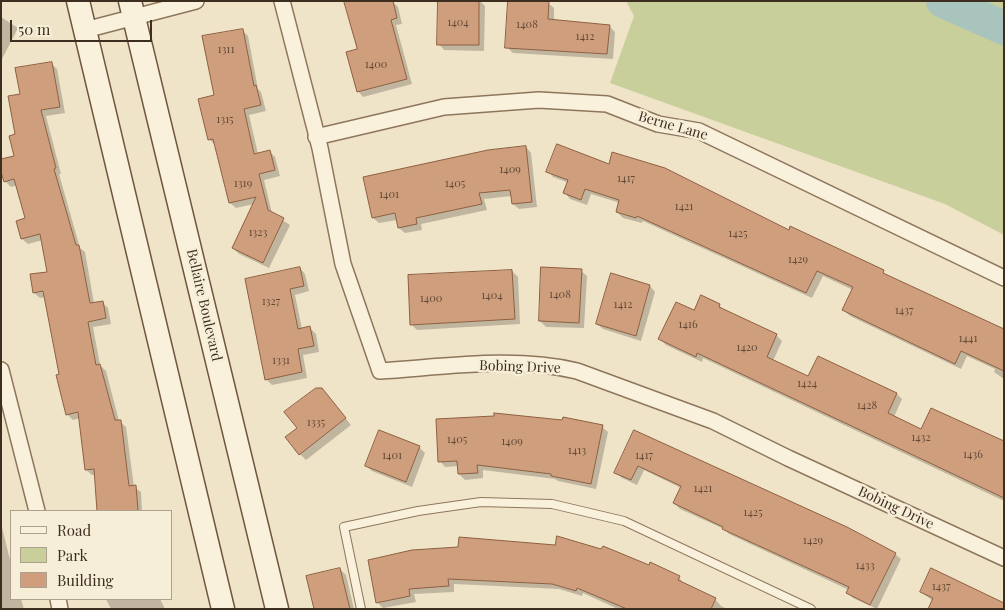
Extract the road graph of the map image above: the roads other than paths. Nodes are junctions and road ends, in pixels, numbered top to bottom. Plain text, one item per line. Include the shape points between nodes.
1 (78, 1) edge
2 (196, 1) edge
3 (282, 1) edge
4 (133, 9) edge
5 (85, 30) junction
6 (316, 137) junction
7 (1004, 278) edge
8 (1, 370) edge
9 (37, 510) edge
10 (1004, 558) edge
11 (223, 609) edge
12 (276, 609) edge
13 (361, 609) edge
14 (811, 609) edge

1 - 5 main road
2 - 4 street
3 - 6 street, Bobing Drive
4 - 5 street
4 - 12 main road, Bellaire Boulevard
5 - 11 main road
6 - 7 street, Berne Lane via 444,107 540,100 607,104 658,124 699,131
6 - 10 street, Bobing Drive via 343,264 380,371 554,365 577,371 713,421
8 - 9 street
13 - 14 lane via 344,528 418,511 481,502 552,504 624,522

